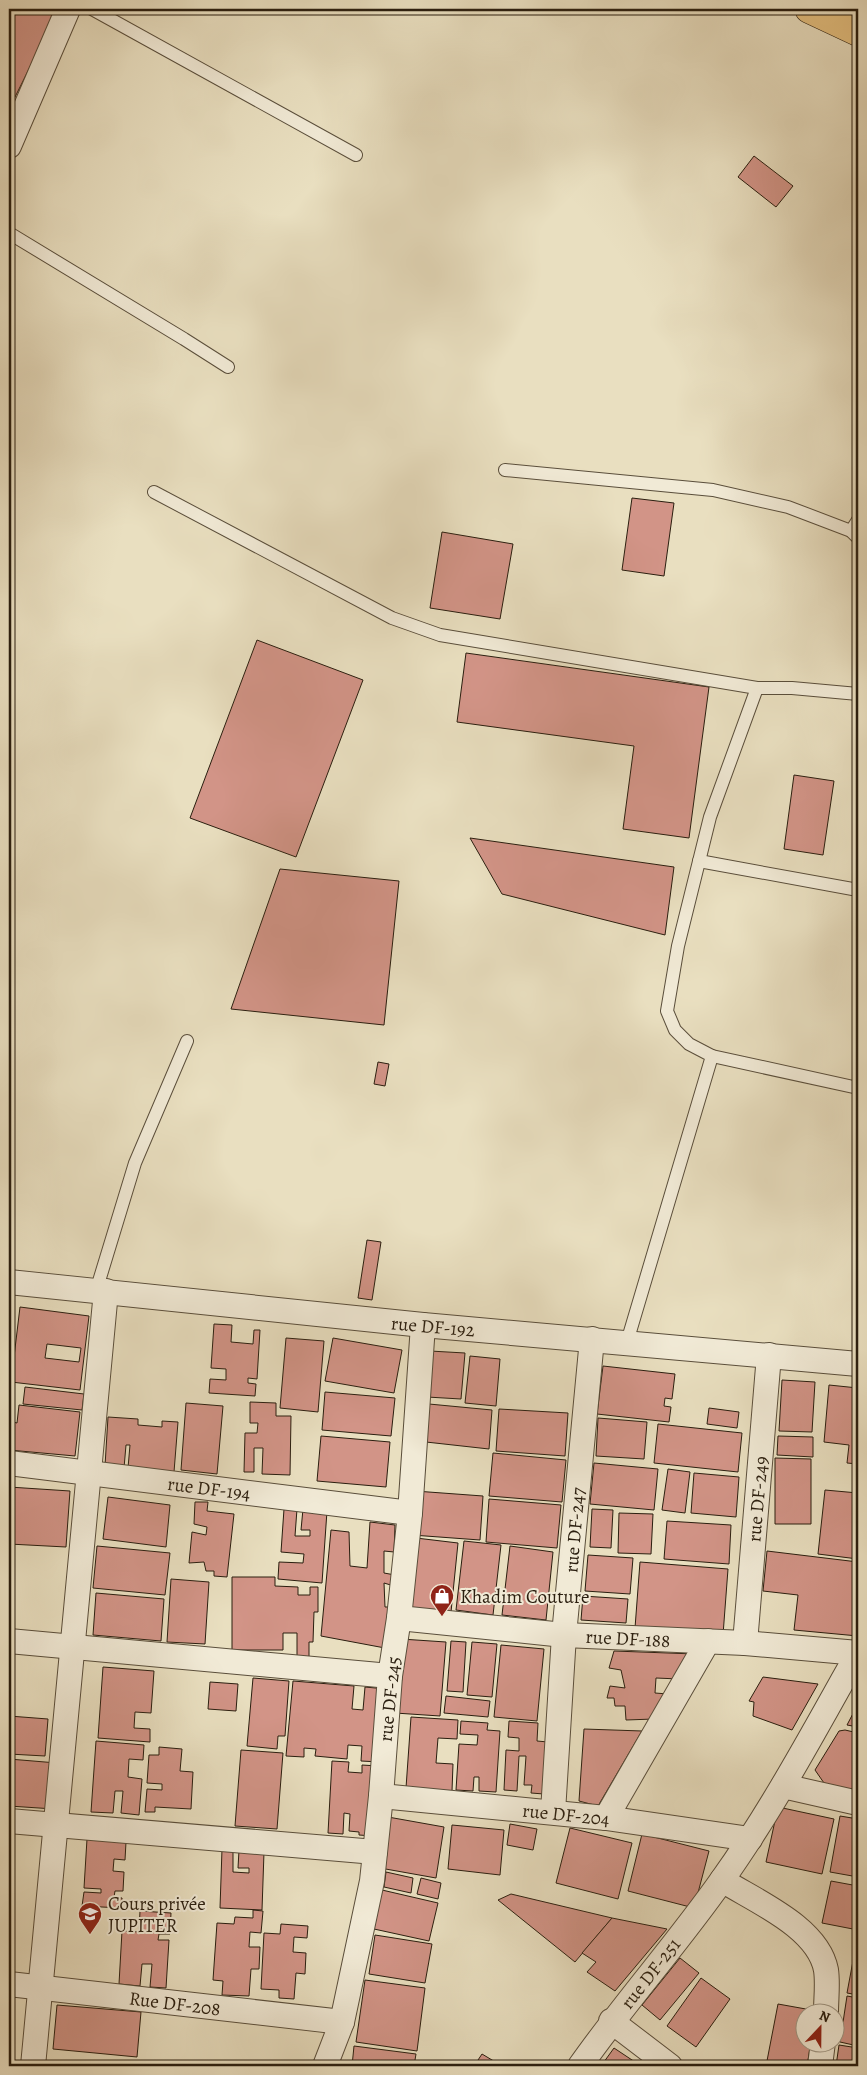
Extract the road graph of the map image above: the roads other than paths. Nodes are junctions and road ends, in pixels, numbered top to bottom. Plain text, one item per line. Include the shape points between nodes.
1 (68, 9) edge
2 (92, 9) edge
3 (809, 9) edge
4 (858, 32) edge
5 (9, 146) edge
6 (356, 155) dead end
7 (9, 233) edge
8 (228, 367) dead end
9 (504, 470) dead end
10 (154, 492) dead end
11 (858, 520) edge
12 (855, 535) edge
13 (756, 688) junction
14 (858, 694) edge
15 (699, 861) junction
16 (858, 890) edge
17 (187, 1042) dead end
18 (712, 1056) junction
19 (858, 1088) edge
20 (9, 1282) edge
21 (101, 1291) junction
22 (424, 1326) junction
23 (592, 1339) junction
24 (627, 1342) junction
25 (768, 1355) junction
26 (858, 1364) edge
27 (9, 1463) edge
28 (90, 1473) junction
29 (410, 1513) junction
30 (399, 1618) junction
31 (564, 1635) junction
32 (708, 1641) junction
33 (9, 1642) edge
34 (745, 1642) junction
35 (72, 1646) junction
36 (858, 1653) edge
37 (390, 1676) junction
38 (783, 1786) junction
39 (381, 1796) junction
40 (858, 1803) edge
41 (553, 1812) junction
42 (606, 1818) junction
43 (9, 1821) edge
44 (55, 1825) junction
45 (750, 1839) junction
46 (375, 1852) junction
47 (722, 1880) junction
48 (9, 1984) edge
49 (40, 1988) junction
50 (826, 2002) edge
51 (611, 2021) junction
52 (342, 2022) junction
53 (822, 2052) edge
54 (33, 2066) edge
55 (325, 2066) edge
56 (580, 2066) edge
57 (670, 2066) edge
58 (820, 2066) edge

1 - 5 street
2 - 6 lane
3 - 4 highway
7 - 8 lane
9 - 12 lane via 713,490 788,507
10 - 13 lane via 392,618 440,636
11 - 12 lane
13 - 14 lane
13 - 15 lane via 710,817
15 - 16 lane
15 - 18 lane via 678,946 667,1010 674,1030 689,1044
17 - 21 lane via 135,1164
18 - 19 lane
18 - 24 lane
20 - 21 street, rue DF-192
21 - 22 street, rue DF-192
21 - 28 street
22 - 23 street, rue DF-192
22 - 29 street, rue DF-245
23 - 24 street, rue DF-192
23 - 31 street, rue DF-247
24 - 25 street, rue DF-192
25 - 26 street, rue DF-192
25 - 34 street, rue DF-249
27 - 28 street, rue DF-194
28 - 29 street, rue DF-194
28 - 35 street
29 - 30 street, rue DF-245
30 - 31 street, rue DF-188
30 - 37 street, rue DF-245
31 - 32 street, rue DF-188
31 - 41 street, rue DF-247
32 - 34 street, rue DF-188
32 - 42 street
33 - 35 street
34 - 36 street, rue DF-188
35 - 37 street
35 - 44 street
36 - 38 street, rue DF-251
37 - 39 street, rue DF-245
38 - 40 street
38 - 45 street, rue DF-251
39 - 41 street, rue DF-204
39 - 46 street, rue DF-245
41 - 42 street, rue DF-204
42 - 45 street, rue DF-204
43 - 44 street
44 - 46 street
44 - 49 street
45 - 47 street, rue DF-251
46 - 52 street, rue DF-245 via 372,1881
47 - 50 street via 795,1925 817,1947 826,1969
47 - 51 street, rue DF-251
48 - 49 street, Rue DF-208
49 - 52 street, Rue DF-208
49 - 54 street
51 - 56 street, rue DF-251
51 - 57 street
52 - 55 street, rue DF-245
53 - 58 street

